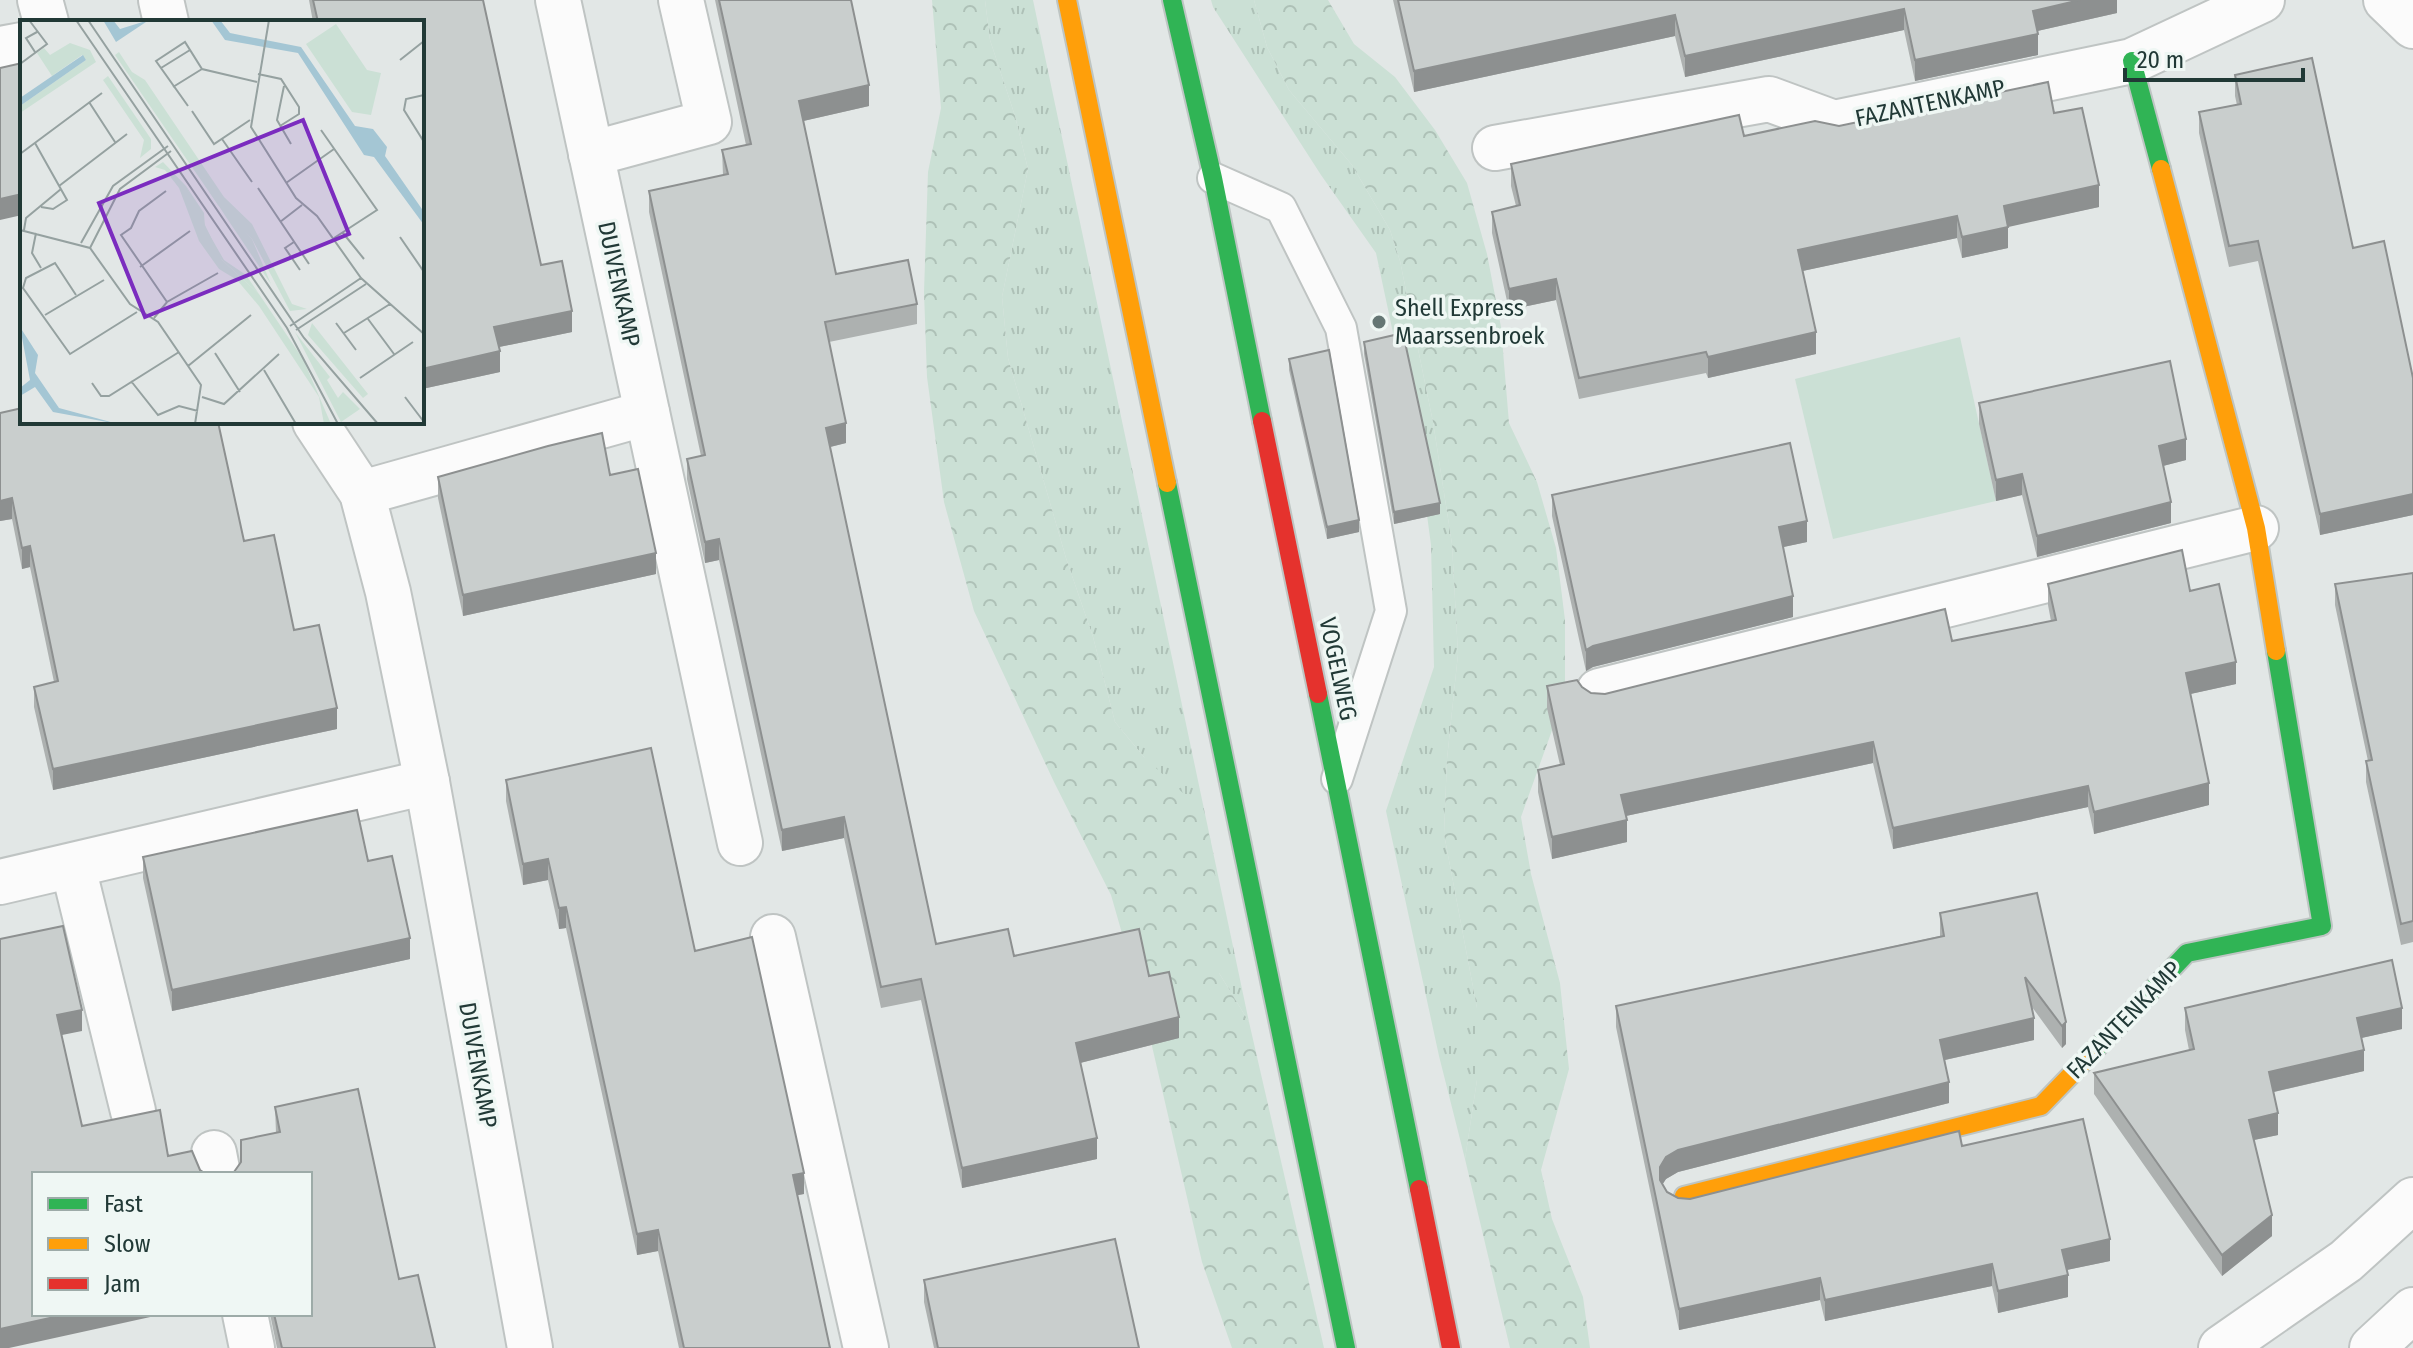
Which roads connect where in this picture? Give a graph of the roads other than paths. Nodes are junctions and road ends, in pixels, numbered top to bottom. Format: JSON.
{"nodes":[{"id":1,"x":40,"y":0,"type":"edge"},
{"id":2,"x":558,"y":0,"type":"edge"},
{"id":3,"x":681,"y":0,"type":"edge"},
{"id":4,"x":1067,"y":0,"type":"edge"},
{"id":5,"x":1172,"y":0,"type":"edge"},
{"id":6,"x":2262,"y":0,"type":"edge"},
{"id":7,"x":2386,"y":0,"type":"edge"},
{"id":8,"x":45,"y":20,"type":"edge"},
{"id":9,"x":2413,"y":26,"type":"edge"},
{"id":10,"x":20,"y":45,"type":"edge"},
{"id":11,"x":0,"y":49,"type":"edge"},
{"id":12,"x":2132,"y":61,"type":"junction"},
{"id":13,"x":1495,"y":148,"type":"dead end"},
{"id":14,"x":591,"y":154,"type":"junction"},
{"id":15,"x":1213,"y":178,"type":"junction"},
{"id":16,"x":647,"y":413,"type":"junction"},
{"id":17,"x":316,"y":424,"type":"edge"},
{"id":18,"x":362,"y":493,"type":"junction"},
{"id":19,"x":2256,"y":528,"type":"junction"},
{"id":20,"x":1599,"y":691,"type":"edge"},
{"id":21,"x":1336,"y":781,"type":"junction"},
{"id":22,"x":427,"y":782,"type":"junction"},
{"id":23,"x":740,"y":843,"type":"dead end"},
{"id":24,"x":73,"y":867,"type":"junction"},
{"id":25,"x":0,"y":882,"type":"edge"},
{"id":26,"x":773,"y":937,"type":"dead end"},
{"id":27,"x":133,"y":1111,"type":"dead end"},
{"id":28,"x":1684,"y":1196,"type":"edge"},
{"id":29,"x":2413,"y":1200,"type":"edge"},
{"id":30,"x":2413,"y":1310,"type":"edge"},
{"id":31,"x":245,"y":1316,"type":"edge"},
{"id":32,"x":252,"y":1348,"type":"edge"},
{"id":33,"x":530,"y":1348,"type":"edge"},
{"id":34,"x":866,"y":1348,"type":"edge"},
{"id":35,"x":1346,"y":1348,"type":"edge"},
{"id":36,"x":1451,"y":1348,"type":"edge"},
{"id":37,"x":2221,"y":1348,"type":"edge"},
{"id":38,"x":2372,"y":1348,"type":"edge"}],
"edges":[{"from":1,"to":8,"type":"street"},
{"from":2,"to":14,"type":"street","name":"DUIVENKAMP"},
{"from":3,"to":14,"type":"street"},
{"from":4,"to":35,"type":"street"},
{"from":5,"to":15,"type":"street","name":"VOGELWEG"},
{"from":6,"to":12,"type":"street","name":"FAZANTENKAMP"},
{"from":7,"to":9,"type":"street"},
{"from":10,"to":11,"type":"street"},
{"from":12,"to":13,"type":"street","name":"FAZANTENKAMP"},
{"from":12,"to":19,"type":"street","name":"FAZANTENKAMP"},
{"from":14,"to":16,"type":"street","name":"DUIVENKAMP"},
{"from":15,"to":21,"type":"street","name":"VOGELWEG"},
{"from":15,"to":21,"type":"lane"},
{"from":16,"to":18,"type":"street"},
{"from":16,"to":23,"type":"street","name":"DUIVENKAMP"},
{"from":17,"to":18,"type":"street","name":"DUIVENKAMP"},
{"from":18,"to":22,"type":"street","name":"DUIVENKAMP"},
{"from":19,"to":20,"type":"street"},
{"from":19,"to":28,"type":"street","name":"FAZANTENKAMP"},
{"from":21,"to":36,"type":"street","name":"VOGELWEG"},
{"from":22,"to":24,"type":"street"},
{"from":22,"to":33,"type":"street","name":"DUIVENKAMP"},
{"from":24,"to":25,"type":"street"},
{"from":24,"to":27,"type":"street"},
{"from":26,"to":34,"type":"street"},
{"from":29,"to":37,"type":"street"},
{"from":30,"to":38,"type":"street"},
{"from":31,"to":32,"type":"street"}]}
